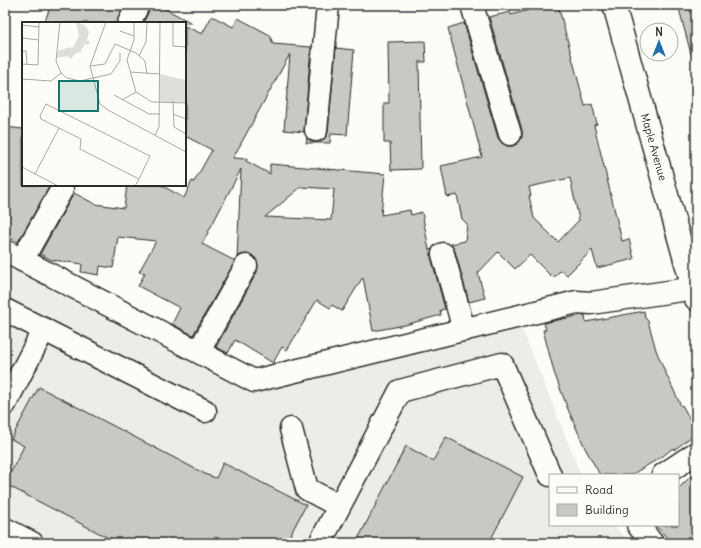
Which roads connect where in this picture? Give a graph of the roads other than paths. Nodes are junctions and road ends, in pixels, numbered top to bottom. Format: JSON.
{"nodes":[{"id":1,"x":138,"y":5,"type":"edge"},
{"id":2,"x":328,"y":5,"type":"edge"},
{"id":3,"x":472,"y":5,"type":"edge"},
{"id":4,"x":614,"y":5,"type":"edge"},
{"id":5,"x":130,"y":22,"type":"edge"},
{"id":6,"x":316,"y":130,"type":"dead end"},
{"id":7,"x":510,"y":134,"type":"dead end"},
{"id":8,"x":62,"y":189,"type":"dead end"},
{"id":9,"x":443,"y":254,"type":"dead end"},
{"id":10,"x":14,"y":255,"type":"edge"},
{"id":11,"x":246,"y":266,"type":"dead end"},
{"id":12,"x":695,"y":292,"type":"edge"},
{"id":13,"x":5,"y":310,"type":"edge"},
{"id":14,"x":44,"y":329,"type":"junction"},
{"id":15,"x":464,"y":330,"type":"junction"},
{"id":16,"x":198,"y":352,"type":"junction"},
{"id":17,"x":5,"y":404,"type":"edge"},
{"id":18,"x":205,"y":411,"type":"dead end"},
{"id":19,"x":291,"y":429,"type":"dead end"},
{"id":20,"x":696,"y":453,"type":"edge"},
{"id":21,"x":550,"y":474,"type":"edge"},
{"id":22,"x":664,"y":474,"type":"edge"},
{"id":23,"x":339,"y":506,"type":"junction"},
{"id":24,"x":639,"y":526,"type":"edge"},
{"id":25,"x":5,"y":529,"type":"edge"},
{"id":26,"x":31,"y":543,"type":"edge"},
{"id":27,"x":320,"y":543,"type":"edge"},
{"id":28,"x":652,"y":543,"type":"edge"}],
"edges":[{"from":1,"to":5,"type":"street"},
{"from":2,"to":6,"type":"street"},
{"from":3,"to":7,"type":"street"},
{"from":4,"to":12,"type":"street","name":"Maple Avenue"},
{"from":8,"to":10,"type":"street"},
{"from":9,"to":15,"type":"street"},
{"from":10,"to":16,"type":"street"},
{"from":11,"to":16,"type":"street"},
{"from":12,"to":15,"type":"street"},
{"from":13,"to":14,"type":"street"},
{"from":14,"to":17,"type":"street"},
{"from":14,"to":18,"type":"street"},
{"from":15,"to":16,"type":"street"},
{"from":19,"to":23,"type":"street"},
{"from":20,"to":22,"type":"street"},
{"from":21,"to":23,"type":"street"},
{"from":23,"to":27,"type":"street"},
{"from":24,"to":28,"type":"street"},
{"from":25,"to":26,"type":"street"}]}
